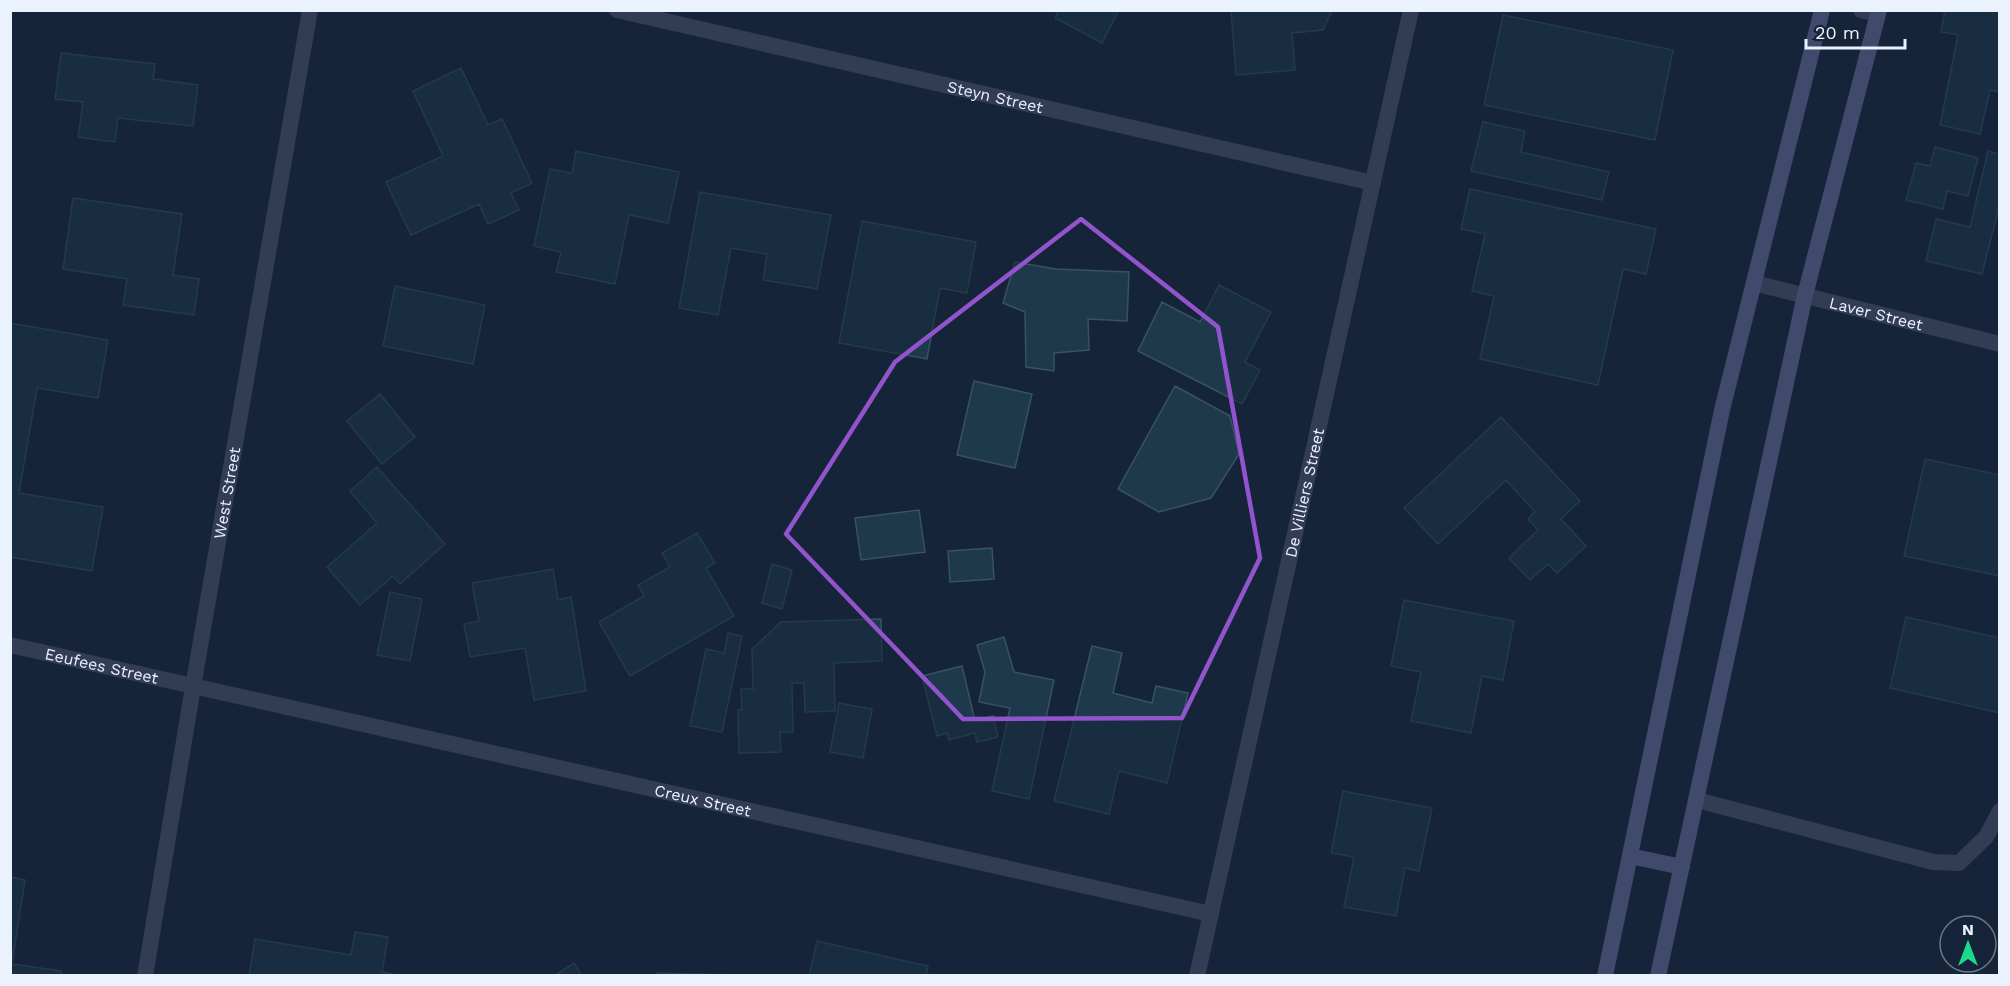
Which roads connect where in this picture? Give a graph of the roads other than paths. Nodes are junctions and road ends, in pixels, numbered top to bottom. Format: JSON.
{"nodes":[{"id":1,"x":310,"y":10,"type":"edge"},
{"id":2,"x":617,"y":10,"type":"edge"},
{"id":3,"x":1411,"y":10,"type":"edge"},
{"id":4,"x":1822,"y":10,"type":"edge"},
{"id":5,"x":1861,"y":10,"type":"edge"},
{"id":6,"x":1878,"y":12,"type":"edge"},
{"id":7,"x":1373,"y":183,"type":"junction"},
{"id":8,"x":1754,"y":283,"type":"junction"},
{"id":9,"x":1805,"y":295,"type":"junction"},
{"id":10,"x":2000,"y":344,"type":"edge"},
{"id":11,"x":10,"y":645,"type":"edge"},
{"id":12,"x":193,"y":687,"type":"junction"},
{"id":13,"x":1697,"y":800,"type":"junction"},
{"id":14,"x":2000,"y":811,"type":"edge"},
{"id":15,"x":1630,"y":856,"type":"junction"},
{"id":16,"x":1682,"y":867,"type":"junction"},
{"id":17,"x":1211,"y":914,"type":"junction"},
{"id":18,"x":145,"y":975,"type":"edge"},
{"id":19,"x":1197,"y":975,"type":"edge"},
{"id":20,"x":1605,"y":975,"type":"edge"},
{"id":21,"x":1658,"y":975,"type":"edge"}],
"edges":[{"from":1,"to":12,"type":"street","name":"West Street"},
{"from":2,"to":7,"type":"street","name":"Steyn Street"},
{"from":3,"to":7,"type":"street","name":"De Villiers Street"},
{"from":4,"to":8,"type":"main road"},
{"from":5,"to":6,"type":"street"},
{"from":6,"to":9,"type":"main road"},
{"from":7,"to":17,"type":"street","name":"De Villiers Street"},
{"from":8,"to":9,"type":"street","name":"Laver Street"},
{"from":8,"to":15,"type":"main road"},
{"from":9,"to":10,"type":"street","name":"Laver Street"},
{"from":9,"to":13,"type":"main road"},
{"from":11,"to":12,"type":"street","name":"Eeufees Street"},
{"from":12,"to":17,"type":"street","name":"Creux Street"},
{"from":12,"to":18,"type":"street","name":"West Street"},
{"from":13,"to":14,"type":"street"},
{"from":13,"to":16,"type":"main road"},
{"from":15,"to":16,"type":"main road"},
{"from":15,"to":20,"type":"main road"},
{"from":16,"to":21,"type":"main road"},
{"from":17,"to":19,"type":"street","name":"De Villiers Street"}]}
